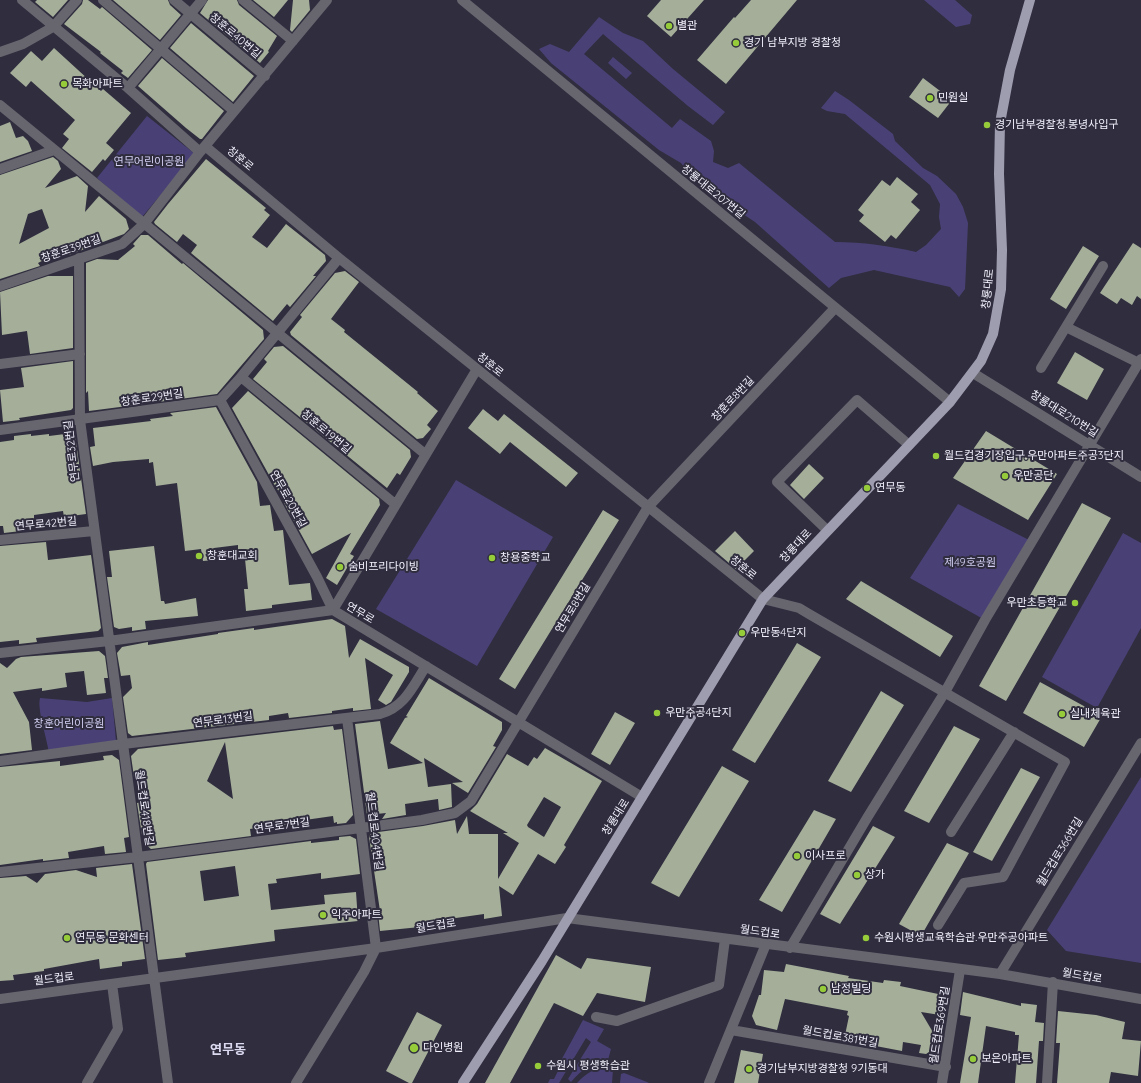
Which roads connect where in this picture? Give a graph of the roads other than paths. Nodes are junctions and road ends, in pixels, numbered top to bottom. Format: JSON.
{"nodes":[{"id":1,"x":22,"y":0,"type":"edge"},
{"id":2,"x":78,"y":0,"type":"edge"},
{"id":3,"x":103,"y":0,"type":"edge"},
{"id":4,"x":174,"y":0,"type":"edge"},
{"id":5,"x":202,"y":0,"type":"edge"},
{"id":6,"x":243,"y":0,"type":"edge"},
{"id":7,"x":462,"y":0,"type":"edge"},
{"id":8,"x":1030,"y":0,"type":"edge"},
{"id":9,"x":323,"y":1,"type":"edge"},
{"id":10,"x":190,"y":14,"type":"junction"},
{"id":11,"x":53,"y":27,"type":"junction"},
{"id":12,"x":293,"y":41,"type":"junction"},
{"id":13,"x":162,"y":48,"type":"junction"},
{"id":14,"x":0,"y":52,"type":"edge"},
{"id":15,"x":265,"y":76,"type":"junction"},
{"id":16,"x":128,"y":88,"type":"junction"},
{"id":17,"x":0,"y":105,"type":"edge"},
{"id":18,"x":234,"y":111,"type":"junction"},
{"id":19,"x":203,"y":149,"type":"junction"},
{"id":20,"x":54,"y":150,"type":"junction"},
{"id":21,"x":0,"y":169,"type":"edge"},
{"id":22,"x":144,"y":224,"type":"junction"},
{"id":23,"x":79,"y":258,"type":"junction"},
{"id":24,"x":339,"y":258,"type":"junction"},
{"id":25,"x":1103,"y":266,"type":"dead end"},
{"id":26,"x":0,"y":286,"type":"edge"},
{"id":27,"x":835,"y":308,"type":"junction"},
{"id":28,"x":1066,"y":327,"type":"junction"},
{"id":29,"x":277,"y":334,"type":"junction"},
{"id":30,"x":80,"y":354,"type":"junction"},
{"id":31,"x":1140,"y":361,"type":"edge"},
{"id":32,"x":0,"y":364,"type":"edge"},
{"id":33,"x":1042,"y":368,"type":"dead end"},
{"id":34,"x":477,"y":369,"type":"junction"},
{"id":35,"x":973,"y":373,"type":"junction"},
{"id":36,"x":241,"y":377,"type":"junction"},
{"id":37,"x":220,"y":400,"type":"junction"},
{"id":38,"x":950,"y":402,"type":"junction"},
{"id":39,"x":80,"y":420,"type":"junction"},
{"id":40,"x":0,"y":430,"type":"edge"},
{"id":41,"x":909,"y":444,"type":"junction"},
{"id":42,"x":1089,"y":444,"type":"junction"},
{"id":43,"x":425,"y":454,"type":"junction"},
{"id":44,"x":1141,"y":477,"type":"edge"},
{"id":45,"x":395,"y":504,"type":"junction"},
{"id":46,"x":648,"y":507,"type":"junction"},
{"id":47,"x":827,"y":530,"type":"junction"},
{"id":48,"x":94,"y":532,"type":"junction"},
{"id":49,"x":0,"y":540,"type":"edge"},
{"id":50,"x":763,"y":599,"type":"junction"},
{"id":51,"x":332,"y":610,"type":"junction"},
{"id":52,"x":108,"y":641,"type":"junction"},
{"id":53,"x":0,"y":653,"type":"edge"},
{"id":54,"x":426,"y":666,"type":"junction"},
{"id":55,"x":945,"y":692,"type":"junction"},
{"id":56,"x":347,"y":718,"type":"junction"},
{"id":57,"x":518,"y":721,"type":"junction"},
{"id":58,"x":1014,"y":732,"type":"junction"},
{"id":59,"x":1141,"y":742,"type":"edge"},
{"id":60,"x":123,"y":744,"type":"junction"},
{"id":61,"x":0,"y":761,"type":"edge"},
{"id":62,"x":642,"y":797,"type":"junction"},
{"id":63,"x":361,"y":828,"type":"junction"},
{"id":64,"x":951,"y":832,"type":"dead end"},
{"id":65,"x":138,"y":857,"type":"junction"},
{"id":66,"x":0,"y":872,"type":"edge"},
{"id":67,"x":567,"y":918,"type":"junction"},
{"id":68,"x":938,"y":925,"type":"dead end"},
{"id":69,"x":725,"y":939,"type":"junction"},
{"id":70,"x":766,"y":944,"type":"junction"},
{"id":71,"x":376,"y":948,"type":"junction"},
{"id":72,"x":790,"y":948,"type":"junction"},
{"id":73,"x":960,"y":970,"type":"junction"},
{"id":74,"x":1000,"y":974,"type":"junction"},
{"id":75,"x":155,"y":978,"type":"junction"},
{"id":76,"x":1053,"y":982,"type":"junction"},
{"id":77,"x":112,"y":984,"type":"junction"},
{"id":78,"x":0,"y":999,"type":"edge"},
{"id":79,"x":1141,"y":999,"type":"edge"},
{"id":80,"x":596,"y":1017,"type":"dead end"},
{"id":81,"x":731,"y":1030,"type":"junction"},
{"id":82,"x":946,"y":1067,"type":"junction"},
{"id":83,"x":87,"y":1083,"type":"edge"},
{"id":84,"x":168,"y":1083,"type":"edge"},
{"id":85,"x":296,"y":1083,"type":"edge"},
{"id":86,"x":463,"y":1083,"type":"edge"},
{"id":87,"x":709,"y":1083,"type":"edge"},
{"id":88,"x":942,"y":1083,"type":"edge"},
{"id":89,"x":1047,"y":1083,"type":"edge"}],
"edges":[{"from":1,"to":11,"type":"street","name":"창훈로"},
{"from":2,"to":11,"type":"street"},
{"from":3,"to":13,"type":"street"},
{"from":4,"to":10,"type":"street","name":"창훈로40번길"},
{"from":5,"to":10,"type":"street"},
{"from":6,"to":12,"type":"street"},
{"from":7,"to":27,"type":"street","name":"창룡대로207번길"},
{"from":8,"to":35,"type":"main road","name":"창룡대로"},
{"from":9,"to":12,"type":"street"},
{"from":10,"to":13,"type":"street"},
{"from":10,"to":15,"type":"street","name":"창훈로40번길"},
{"from":11,"to":14,"type":"street"},
{"from":11,"to":16,"type":"street","name":"창훈로"},
{"from":12,"to":15,"type":"street"},
{"from":13,"to":16,"type":"street"},
{"from":13,"to":18,"type":"street"},
{"from":15,"to":18,"type":"street"},
{"from":16,"to":19,"type":"street","name":"창훈로"},
{"from":17,"to":20,"type":"street"},
{"from":18,"to":19,"type":"street"},
{"from":19,"to":22,"type":"street","name":"창훈로39번길"},
{"from":19,"to":24,"type":"street","name":"창훈로"},
{"from":20,"to":21,"type":"street"},
{"from":20,"to":22,"type":"street"},
{"from":22,"to":23,"type":"street","name":"창훈로39번길"},
{"from":22,"to":29,"type":"street"},
{"from":23,"to":26,"type":"street","name":"창훈로39번길"},
{"from":23,"to":30,"type":"street","name":"연무로32번길"},
{"from":24,"to":29,"type":"street"},
{"from":24,"to":34,"type":"street","name":"창훈로"},
{"from":25,"to":28,"type":"street"},
{"from":27,"to":38,"type":"street","name":"창룡대로207번길"},
{"from":27,"to":46,"type":"street","name":"창훈로8번길"},
{"from":28,"to":31,"type":"street"},
{"from":28,"to":33,"type":"street"},
{"from":29,"to":36,"type":"street"},
{"from":29,"to":43,"type":"street"},
{"from":30,"to":32,"type":"street"},
{"from":30,"to":39,"type":"street","name":"연무로32번길"},
{"from":31,"to":42,"type":"street"},
{"from":34,"to":43,"type":"street"},
{"from":34,"to":46,"type":"street","name":"창훈로"},
{"from":35,"to":38,"type":"main road","name":"창룡대로"},
{"from":35,"to":42,"type":"street","name":"창룡대로210번길"},
{"from":36,"to":37,"type":"street"},
{"from":36,"to":45,"type":"street","name":"창훈로19번길"},
{"from":37,"to":39,"type":"street","name":"창훈로29번길"},
{"from":37,"to":51,"type":"street","name":"연무로20번길"},
{"from":38,"to":41,"type":"main road","name":"창룡대로"},
{"from":39,"to":40,"type":"street","name":"창훈로29번길"},
{"from":39,"to":48,"type":"street","name":"연무로32번길"},
{"from":41,"to":47,"type":"main road","name":"창룡대로"},
{"from":41,"to":47,"type":"street"},
{"from":42,"to":44,"type":"street","name":"창룡대로210번길"},
{"from":42,"to":55,"type":"street"},
{"from":43,"to":45,"type":"street"},
{"from":45,"to":51,"type":"street"},
{"from":46,"to":50,"type":"street","name":"창훈로"},
{"from":46,"to":57,"type":"street","name":"연무로8번길"},
{"from":47,"to":50,"type":"main road","name":"창룡대로"},
{"from":48,"to":49,"type":"street","name":"연무로42번길"},
{"from":48,"to":52,"type":"street","name":"연무로32번길"},
{"from":50,"to":55,"type":"street"},
{"from":50,"to":62,"type":"main road","name":"창룡대로"},
{"from":51,"to":52,"type":"street","name":"연무로"},
{"from":51,"to":54,"type":"street","name":"연무로"},
{"from":52,"to":53,"type":"street","name":"연무로"},
{"from":52,"to":60,"type":"street","name":"월드컵로418번길"},
{"from":54,"to":56,"type":"street","name":"연무로13번길"},
{"from":54,"to":57,"type":"street","name":"연무로"},
{"from":55,"to":58,"type":"street"},
{"from":55,"to":72,"type":"street"},
{"from":56,"to":60,"type":"street","name":"연무로13번길"},
{"from":56,"to":63,"type":"street","name":"월드컵로404번길"},
{"from":57,"to":62,"type":"street","name":"연무로"},
{"from":57,"to":63,"type":"street","name":"연무로7번길"},
{"from":58,"to":64,"type":"street"},
{"from":58,"to":68,"type":"street"},
{"from":59,"to":74,"type":"street","name":"월드컵로366번길"},
{"from":60,"to":61,"type":"street","name":"연무로13번길"},
{"from":60,"to":65,"type":"street","name":"월드컵로418번길"},
{"from":62,"to":67,"type":"main road","name":"창룡대로"},
{"from":63,"to":65,"type":"street","name":"연무로7번길"},
{"from":63,"to":71,"type":"street","name":"월드컵로404번길"},
{"from":65,"to":66,"type":"street","name":"연무로7번길"},
{"from":65,"to":75,"type":"street","name":"월드컵로418번길"},
{"from":67,"to":69,"type":"street","name":"월드컵로"},
{"from":67,"to":71,"type":"street","name":"월드컵로"},
{"from":67,"to":86,"type":"main road","name":"창룡대로"},
{"from":69,"to":70,"type":"street","name":"월드컵로"},
{"from":69,"to":80,"type":"street"},
{"from":70,"to":72,"type":"street","name":"월드컵로"},
{"from":70,"to":81,"type":"street"},
{"from":71,"to":75,"type":"street","name":"월드컵로"},
{"from":71,"to":85,"type":"street"},
{"from":72,"to":73,"type":"street","name":"월드컵로"},
{"from":73,"to":74,"type":"street","name":"월드컵로"},
{"from":73,"to":82,"type":"street","name":"월드컵로369번길"},
{"from":74,"to":76,"type":"street","name":"월드컵로"},
{"from":75,"to":77,"type":"street","name":"월드컵로"},
{"from":75,"to":84,"type":"street"},
{"from":76,"to":79,"type":"street","name":"월드컵로"},
{"from":76,"to":89,"type":"street"},
{"from":77,"to":78,"type":"street","name":"월드컵로"},
{"from":77,"to":83,"type":"street"},
{"from":81,"to":82,"type":"street","name":"월드컵로381번길"},
{"from":81,"to":87,"type":"street"},
{"from":82,"to":88,"type":"street","name":"월드컵로369번길"}]}
